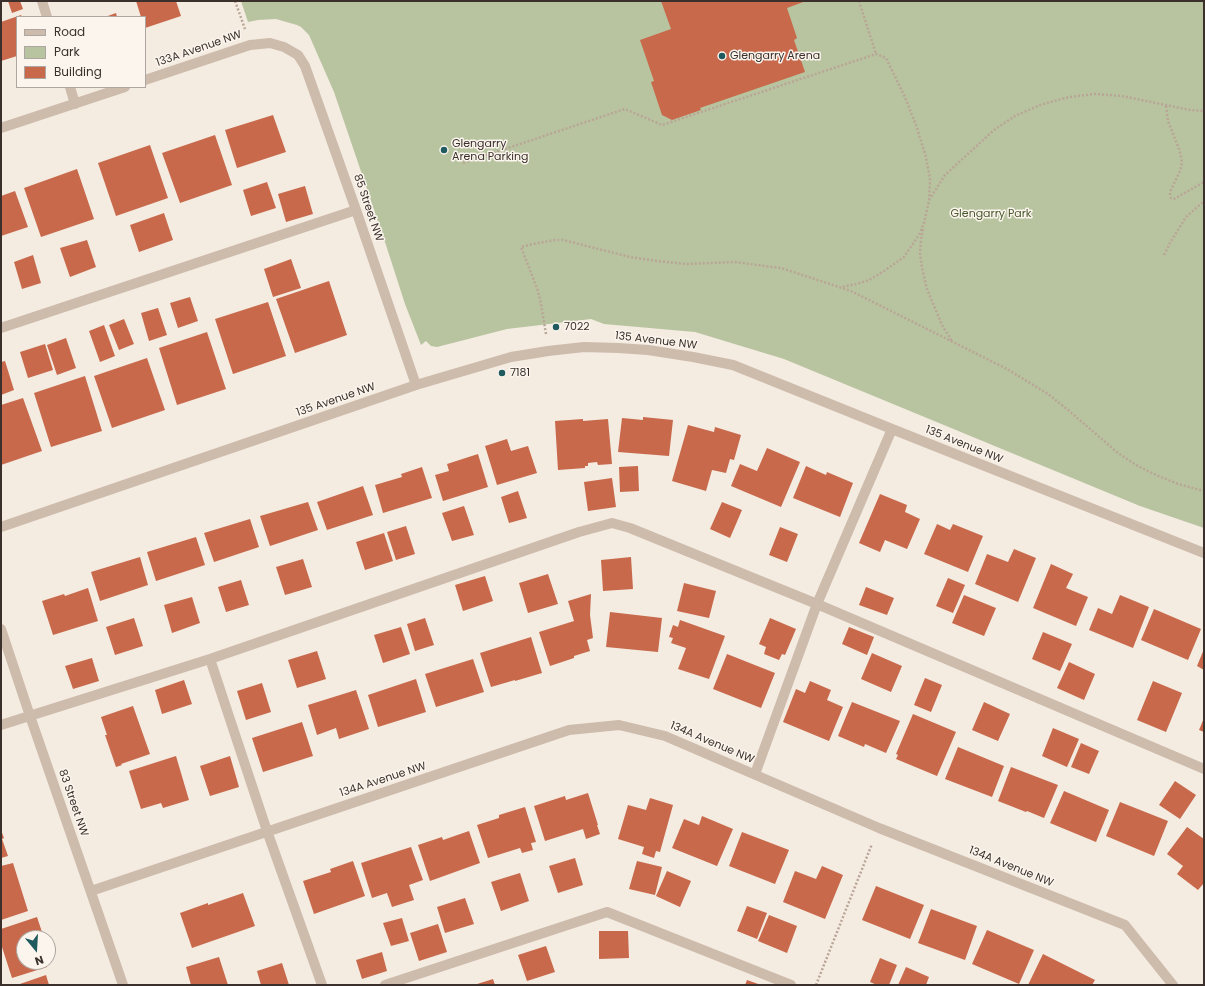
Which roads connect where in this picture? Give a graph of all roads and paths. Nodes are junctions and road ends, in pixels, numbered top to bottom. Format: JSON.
{"nodes":[{"id":1,"x":42,"y":1,"type":"edge"},
{"id":2,"x":235,"y":1,"type":"edge"},
{"id":3,"x":859,"y":1,"type":"edge"},
{"id":4,"x":47,"y":16,"type":"edge"},
{"id":5,"x":250,"y":45,"type":"junction"},
{"id":6,"x":284,"y":47,"type":"joint"},
{"id":7,"x":876,"y":54,"type":"junction"},
{"id":8,"x":146,"y":80,"type":"edge"},
{"id":9,"x":70,"y":88,"type":"edge"},
{"id":10,"x":122,"y":88,"type":"edge"},
{"id":11,"x":75,"y":104,"type":"junction"},
{"id":12,"x":1166,"y":106,"type":"junction"},
{"id":13,"x":1204,"y":111,"type":"edge"},
{"id":14,"x":1,"y":128,"type":"edge"},
{"id":15,"x":463,"y":164,"type":"dead end"},
{"id":16,"x":1204,"y":182,"type":"edge"},
{"id":17,"x":929,"y":200,"type":"junction"},
{"id":18,"x":1204,"y":201,"type":"edge"},
{"id":19,"x":356,"y":210,"type":"junction"},
{"id":20,"x":924,"y":223,"type":"junction"},
{"id":21,"x":1164,"y":255,"type":"dead end"},
{"id":22,"x":840,"y":287,"type":"junction"},
{"id":23,"x":1,"y":328,"type":"edge"},
{"id":24,"x":953,"y":342,"type":"junction"},
{"id":25,"x":548,"y":351,"type":"junction"},
{"id":26,"x":416,"y":385,"type":"junction"},
{"id":27,"x":892,"y":430,"type":"junction"},
{"id":28,"x":1204,"y":491,"type":"edge"},
{"id":29,"x":1,"y":527,"type":"edge"},
{"id":30,"x":1204,"y":553,"type":"edge"},
{"id":31,"x":817,"y":604,"type":"junction"},
{"id":32,"x":1,"y":629,"type":"edge"},
{"id":33,"x":210,"y":659,"type":"junction"},
{"id":34,"x":30,"y":716,"type":"junction"},
{"id":35,"x":1,"y":725,"type":"edge"},
{"id":36,"x":1204,"y":769,"type":"edge"},
{"id":37,"x":755,"y":774,"type":"junction"},
{"id":38,"x":879,"y":828,"type":"junction"},
{"id":39,"x":267,"y":831,"type":"junction"},
{"id":40,"x":91,"y":891,"type":"junction"},
{"id":41,"x":123,"y":985,"type":"edge"},
{"id":42,"x":322,"y":985,"type":"edge"},
{"id":43,"x":385,"y":985,"type":"edge"},
{"id":44,"x":791,"y":985,"type":"edge"},
{"id":45,"x":816,"y":985,"type":"edge"},
{"id":46,"x":1174,"y":985,"type":"edge"}],
"edges":[{"from":1,"to":4,"type":"street"},
{"from":2,"to":5,"type":"path"},
{"from":3,"to":7,"type":"path"},
{"from":5,"to":6,"type":"street","name":"133A Avenue NW"},
{"from":5,"to":8,"type":"street","name":"133A Avenue NW"},
{"from":6,"to":19,"type":"street","name":"85 Street NW"},
{"from":7,"to":15,"type":"path"},
{"from":7,"to":17,"type":"path"},
{"from":9,"to":11,"type":"street"},
{"from":10,"to":11,"type":"street"},
{"from":11,"to":14,"type":"street"},
{"from":12,"to":13,"type":"path"},
{"from":12,"to":16,"type":"path"},
{"from":12,"to":17,"type":"path"},
{"from":17,"to":20,"type":"path"},
{"from":18,"to":21,"type":"path"},
{"from":19,"to":23,"type":"street"},
{"from":19,"to":26,"type":"street","name":"85 Street NW"},
{"from":20,"to":22,"type":"path"},
{"from":20,"to":24,"type":"path"},
{"from":22,"to":24,"type":"path"},
{"from":22,"to":25,"type":"path"},
{"from":24,"to":28,"type":"path"},
{"from":25,"to":26,"type":"street","name":"135 Avenue NW"},
{"from":25,"to":27,"type":"street","name":"135 Avenue NW"},
{"from":26,"to":29,"type":"street","name":"135 Avenue NW"},
{"from":27,"to":30,"type":"street","name":"135 Avenue NW"},
{"from":27,"to":31,"type":"street"},
{"from":31,"to":33,"type":"street"},
{"from":31,"to":36,"type":"street"},
{"from":31,"to":37,"type":"street"},
{"from":32,"to":34,"type":"street","name":"83 Street NW"},
{"from":33,"to":34,"type":"street"},
{"from":33,"to":39,"type":"street"},
{"from":34,"to":35,"type":"street"},
{"from":34,"to":40,"type":"street","name":"83 Street NW"},
{"from":37,"to":38,"type":"street","name":"134A Avenue NW"},
{"from":37,"to":39,"type":"street","name":"134A Avenue NW"},
{"from":38,"to":45,"type":"path"},
{"from":38,"to":46,"type":"street","name":"134A Avenue NW"},
{"from":39,"to":40,"type":"street","name":"134A Avenue NW"},
{"from":39,"to":42,"type":"street"},
{"from":40,"to":41,"type":"street","name":"83 Street NW"},
{"from":43,"to":44,"type":"street"}]}
